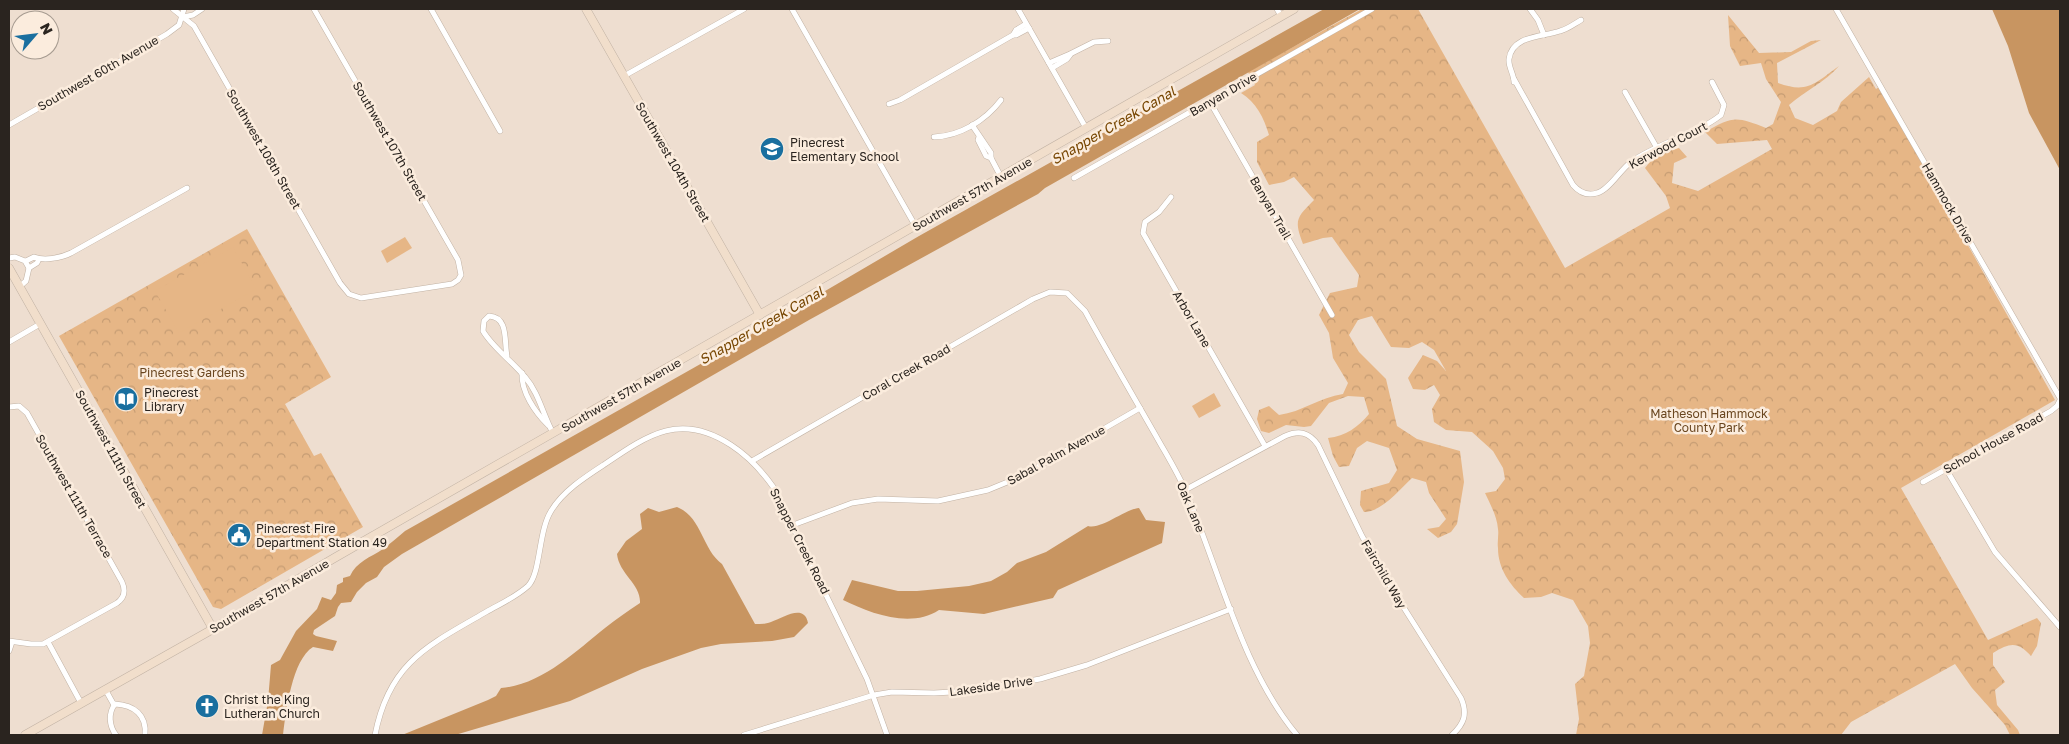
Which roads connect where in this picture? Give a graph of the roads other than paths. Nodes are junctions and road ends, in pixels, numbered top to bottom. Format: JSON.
{"nodes":[{"id":1,"x":173,"y":9,"type":"edge"},
{"id":2,"x":184,"y":9,"type":"edge"},
{"id":3,"x":202,"y":9,"type":"edge"},
{"id":4,"x":314,"y":9,"type":"edge"},
{"id":5,"x":431,"y":9,"type":"edge"},
{"id":6,"x":586,"y":9,"type":"edge"},
{"id":7,"x":744,"y":9,"type":"edge"},
{"id":8,"x":792,"y":9,"type":"edge"},
{"id":9,"x":1018,"y":9,"type":"edge"},
{"id":10,"x":1294,"y":9,"type":"edge"},
{"id":11,"x":1372,"y":9,"type":"edge"},
{"id":12,"x":1530,"y":9,"type":"edge"},
{"id":13,"x":1836,"y":9,"type":"edge"},
{"id":14,"x":1279,"y":12,"type":"edge"},
{"id":15,"x":182,"y":17,"type":"junction"},
{"id":16,"x":1581,"y":20,"type":"dead end"},
{"id":17,"x":1028,"y":26,"type":"junction"},
{"id":18,"x":1544,"y":35,"type":"junction"},
{"id":19,"x":1108,"y":41,"type":"dead end"},
{"id":20,"x":1070,"y":54,"type":"junction"},
{"id":21,"x":1048,"y":63,"type":"junction"},
{"id":22,"x":1052,"y":68,"type":"junction"},
{"id":23,"x":624,"y":76,"type":"junction"},
{"id":24,"x":1712,"y":82,"type":"dead end"},
{"id":25,"x":1625,"y":92,"type":"dead end"},
{"id":26,"x":1001,"y":100,"type":"dead end"},
{"id":27,"x":1210,"y":102,"type":"junction"},
{"id":28,"x":889,"y":104,"type":"dead end"},
{"id":29,"x":9,"y":124,"type":"edge"},
{"id":30,"x":972,"y":125,"type":"junction"},
{"id":31,"x":1086,"y":128,"type":"junction"},
{"id":32,"x":500,"y":132,"type":"dead end"},
{"id":33,"x":934,"y":137,"type":"dead end"},
{"id":34,"x":1657,"y":148,"type":"junction"},
{"id":35,"x":1001,"y":177,"type":"junction"},
{"id":36,"x":1074,"y":178,"type":"dead end"},
{"id":37,"x":187,"y":188,"type":"dead end"},
{"id":38,"x":1171,"y":197,"type":"dead end"},
{"id":39,"x":916,"y":227,"type":"junction"},
{"id":40,"x":9,"y":258,"type":"edge"},
{"id":41,"x":39,"y":259,"type":"junction"},
{"id":42,"x":26,"y":261,"type":"junction"},
{"id":43,"x":9,"y":268,"type":"edge"},
{"id":44,"x":29,"y":268,"type":"junction"},
{"id":45,"x":19,"y":286,"type":"junction"},
{"id":46,"x":1064,"y":292,"type":"joint"},
{"id":47,"x":349,"y":294,"type":"joint"},
{"id":48,"x":760,"y":315,"type":"junction"},
{"id":49,"x":1332,"y":315,"type":"dead end"},
{"id":50,"x":40,"y":324,"type":"junction"},
{"id":51,"x":9,"y":342,"type":"edge"},
{"id":52,"x":507,"y":356,"type":"junction"},
{"id":53,"x":522,"y":373,"type":"junction"},
{"id":54,"x":2060,"y":399,"type":"edge"},
{"id":55,"x":9,"y":407,"type":"edge"},
{"id":56,"x":1140,"y":408,"type":"junction"},
{"id":57,"x":548,"y":425,"type":"junction"},
{"id":58,"x":553,"y":434,"type":"junction"},
{"id":59,"x":1265,"y":446,"type":"junction"},
{"id":60,"x":752,"y":461,"type":"junction"},
{"id":61,"x":1946,"y":469,"type":"junction"},
{"id":62,"x":1923,"y":482,"type":"dead end"},
{"id":63,"x":1185,"y":490,"type":"junction"},
{"id":64,"x":793,"y":525,"type":"junction"},
{"id":65,"x":1231,"y":609,"type":"junction"},
{"id":66,"x":2060,"y":627,"type":"edge"},
{"id":67,"x":213,"y":630,"type":"junction"},
{"id":68,"x":10,"y":641,"type":"edge"},
{"id":69,"x":48,"y":642,"type":"junction"},
{"id":70,"x":9,"y":651,"type":"edge"},
{"id":71,"x":105,"y":689,"type":"junction"},
{"id":72,"x":874,"y":694,"type":"junction"},
{"id":73,"x":81,"y":702,"type":"junction"},
{"id":74,"x":114,"y":705,"type":"junction"},
{"id":75,"x":25,"y":735,"type":"edge"},
{"id":76,"x":116,"y":735,"type":"edge"},
{"id":77,"x":145,"y":735,"type":"edge"},
{"id":78,"x":375,"y":735,"type":"edge"},
{"id":79,"x":744,"y":735,"type":"edge"},
{"id":80,"x":887,"y":735,"type":"edge"},
{"id":81,"x":1297,"y":735,"type":"edge"},
{"id":82,"x":1452,"y":735,"type":"edge"}],
"edges":[{"from":1,"to":15,"type":"street","name":"Southwest 108th Street"},
{"from":2,"to":15,"type":"street","name":"Southwest 60th Avenue"},
{"from":3,"to":15,"type":"street","name":"Southwest 60th Avenue"},
{"from":4,"to":47,"type":"street","name":"Southwest 107th Street"},
{"from":5,"to":32,"type":"street"},
{"from":6,"to":23,"type":"main road","name":"Southwest 104th Street"},
{"from":7,"to":23,"type":"street"},
{"from":8,"to":39,"type":"street"},
{"from":9,"to":17,"type":"street"},
{"from":10,"to":14,"type":"main road","name":"Southwest 57th Avenue"},
{"from":11,"to":27,"type":"street","name":"Banyan Drive"},
{"from":12,"to":18,"type":"street"},
{"from":13,"to":54,"type":"street","name":"Hammock Drive"},
{"from":14,"to":31,"type":"main road","name":"Southwest 57th Avenue"},
{"from":15,"to":29,"type":"street","name":"Southwest 60th Avenue"},
{"from":15,"to":47,"type":"street","name":"Southwest 108th Street"},
{"from":16,"to":18,"type":"street"},
{"from":17,"to":21,"type":"street"},
{"from":17,"to":28,"type":"street"},
{"from":18,"to":34,"type":"street","name":"Kerwood Court"},
{"from":19,"to":20,"type":"street"},
{"from":20,"to":21,"type":"street"},
{"from":20,"to":22,"type":"street"},
{"from":21,"to":22,"type":"street"},
{"from":22,"to":31,"type":"street"},
{"from":23,"to":48,"type":"main road","name":"Southwest 104th Street"},
{"from":24,"to":34,"type":"street","name":"Kerwood Court"},
{"from":25,"to":34,"type":"street"},
{"from":26,"to":30,"type":"street"},
{"from":27,"to":36,"type":"street","name":"Banyan Drive"},
{"from":27,"to":49,"type":"street","name":"Banyan Trail"},
{"from":30,"to":33,"type":"street"},
{"from":30,"to":35,"type":"street"},
{"from":31,"to":35,"type":"main road","name":"Southwest 57th Avenue"},
{"from":35,"to":39,"type":"main road","name":"Southwest 57th Avenue"},
{"from":37,"to":41,"type":"street"},
{"from":38,"to":59,"type":"street","name":"Arbor Lane"},
{"from":39,"to":48,"type":"main road","name":"Southwest 57th Avenue"},
{"from":40,"to":42,"type":"street"},
{"from":41,"to":42,"type":"street"},
{"from":41,"to":44,"type":"street"},
{"from":42,"to":44,"type":"street"},
{"from":43,"to":45,"type":"main road","name":"Southwest 111th Street"},
{"from":44,"to":45,"type":"street"},
{"from":45,"to":50,"type":"main road","name":"Southwest 111th Street"},
{"from":46,"to":56,"type":"street","name":"Oak Lane"},
{"from":46,"to":60,"type":"street","name":"Coral Creek Road"},
{"from":48,"to":58,"type":"main road","name":"Southwest 57th Avenue"},
{"from":50,"to":51,"type":"street"},
{"from":50,"to":67,"type":"main road","name":"Southwest 111th Street"},
{"from":52,"to":52,"type":"street"},
{"from":52,"to":53,"type":"street"},
{"from":53,"to":57,"type":"street"},
{"from":53,"to":57,"type":"street"},
{"from":54,"to":61,"type":"street","name":"School House Road"},
{"from":55,"to":69,"type":"street","name":"Southwest 111th Terrace"},
{"from":56,"to":63,"type":"street","name":"Oak Lane"},
{"from":56,"to":64,"type":"street","name":"Sabal Palm Avenue"},
{"from":57,"to":58,"type":"street"},
{"from":58,"to":67,"type":"main road","name":"Southwest 57th Avenue"},
{"from":59,"to":63,"type":"street"},
{"from":59,"to":82,"type":"street","name":"Fairchild Way"},
{"from":60,"to":64,"type":"street","name":"Snapper Creek Road"},
{"from":60,"to":78,"type":"street","name":"Snapper Creek Road"},
{"from":61,"to":62,"type":"street","name":"School House Road"},
{"from":61,"to":66,"type":"street"},
{"from":63,"to":65,"type":"street","name":"Oak Lane"},
{"from":64,"to":72,"type":"street","name":"Snapper Creek Road"},
{"from":65,"to":72,"type":"street","name":"Lakeside Drive"},
{"from":65,"to":81,"type":"street","name":"Oak Lane"},
{"from":67,"to":71,"type":"main road","name":"Southwest 57th Avenue"},
{"from":68,"to":69,"type":"street"},
{"from":68,"to":70,"type":"street"},
{"from":69,"to":73,"type":"street"},
{"from":71,"to":73,"type":"main road","name":"Southwest 57th Avenue"},
{"from":71,"to":74,"type":"street"},
{"from":72,"to":79,"type":"street","name":"Lakeside Drive"},
{"from":72,"to":80,"type":"street","name":"Snapper Creek Road"},
{"from":73,"to":75,"type":"main road","name":"Southwest 57th Avenue"},
{"from":74,"to":76,"type":"street"},
{"from":74,"to":77,"type":"street"}]}
